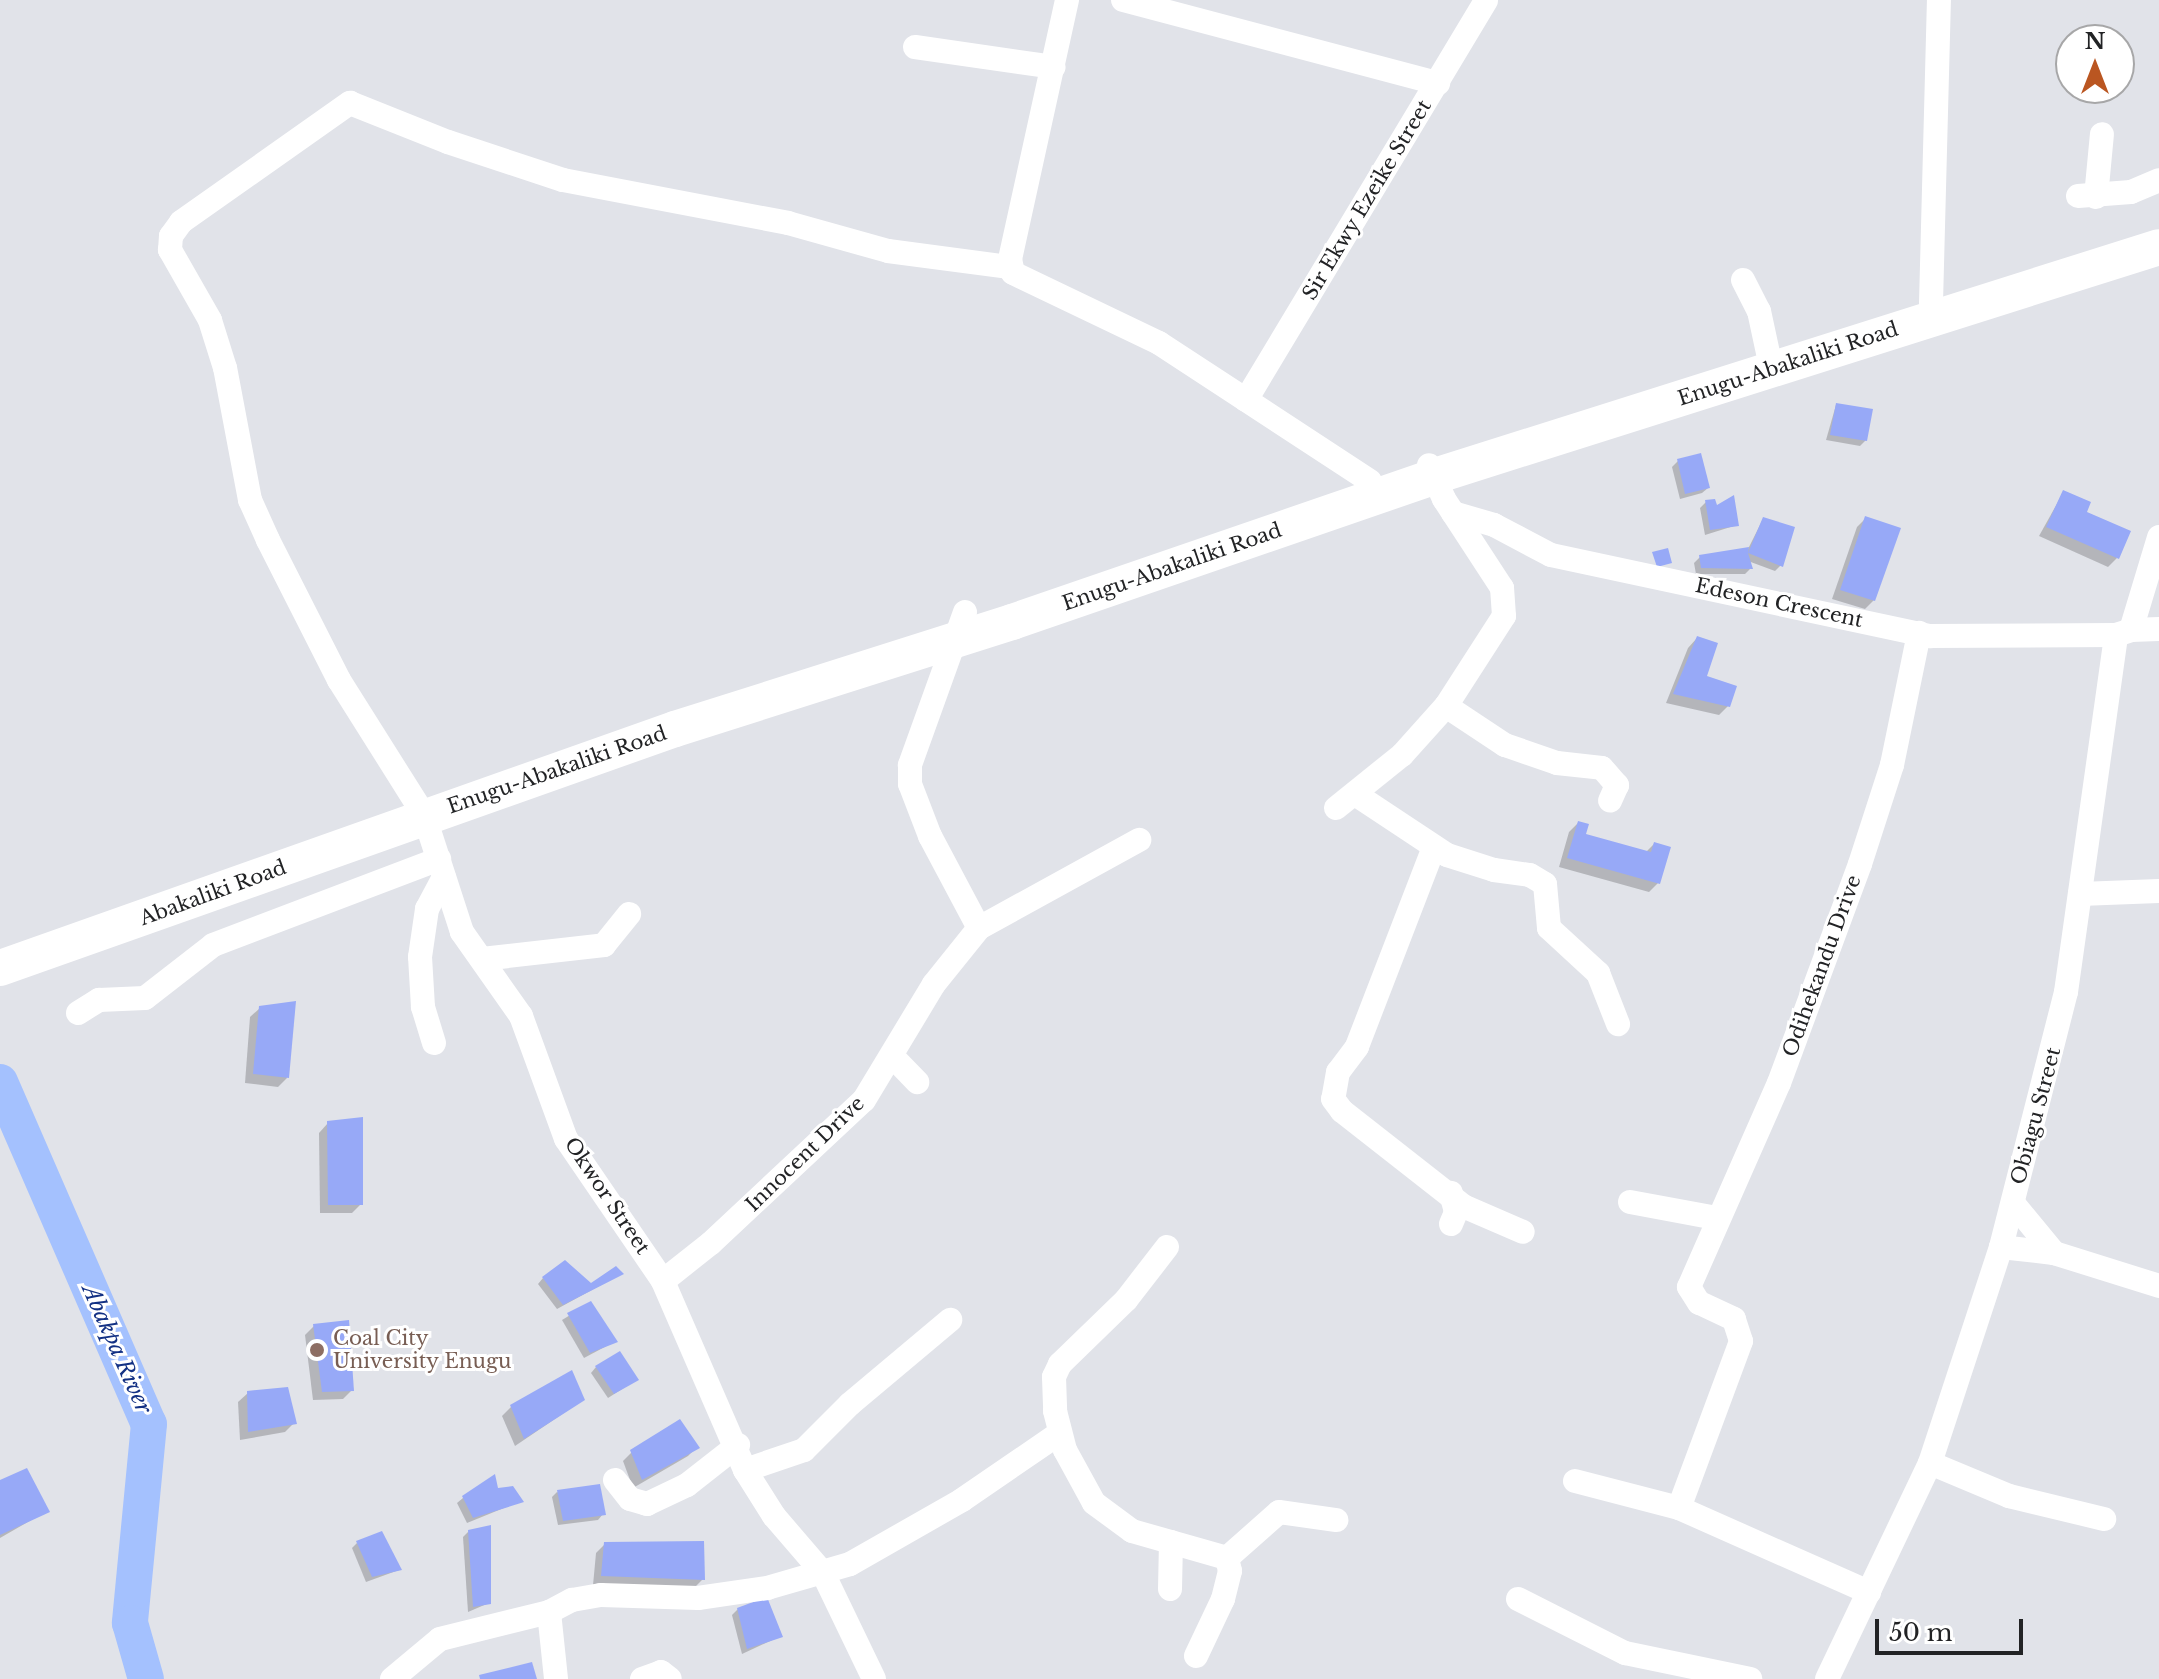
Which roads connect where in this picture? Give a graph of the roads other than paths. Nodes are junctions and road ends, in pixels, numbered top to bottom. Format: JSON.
{"nodes":[{"id":1,"x":1067,"y":0,"type":"edge"},
{"id":2,"x":1123,"y":0,"type":"edge"},
{"id":3,"x":1486,"y":0,"type":"edge"},
{"id":4,"x":1939,"y":0,"type":"edge"},
{"id":5,"x":915,"y":47,"type":"dead end"},
{"id":6,"x":1054,"y":67,"type":"junction"},
{"id":7,"x":1438,"y":83,"type":"junction"},
{"id":8,"x":2102,"y":134,"type":"dead end"},
{"id":9,"x":2159,"y":180,"type":"edge"},
{"id":10,"x":2159,"y":231,"type":"edge"},
{"id":11,"x":2159,"y":247,"type":"edge"},
{"id":12,"x":1010,"y":267,"type":"junction"},
{"id":13,"x":1743,"y":280,"type":"dead end"},
{"id":14,"x":1931,"y":303,"type":"junction"},
{"id":15,"x":1768,"y":353,"type":"junction"},
{"id":16,"x":1246,"y":400,"type":"junction"},
{"id":17,"x":1432,"y":469,"type":"junction"},
{"id":18,"x":1370,"y":481,"type":"junction"},
{"id":19,"x":1453,"y":513,"type":"junction"},
{"id":20,"x":2159,"y":537,"type":"edge"},
{"id":21,"x":960,"y":625,"type":"junction"},
{"id":22,"x":2159,"y":629,"type":"edge"},
{"id":23,"x":2123,"y":632,"type":"junction"},
{"id":24,"x":1919,"y":633,"type":"junction"},
{"id":25,"x":1446,"y":706,"type":"junction"},
{"id":26,"x":1610,"y":801,"type":"dead end"},
{"id":27,"x":424,"y":815,"type":"junction"},
{"id":28,"x":1139,"y":840,"type":"dead end"},
{"id":29,"x":1434,"y":847,"type":"junction"},
{"id":30,"x":442,"y":868,"type":"junction"},
{"id":31,"x":2159,"y":891,"type":"edge"},
{"id":32,"x":2080,"y":894,"type":"junction"},
{"id":33,"x":629,"y":914,"type":"dead end"},
{"id":34,"x":979,"y":928,"type":"junction"},
{"id":35,"x":482,"y":959,"type":"junction"},
{"id":36,"x":0,"y":968,"type":"edge"},
{"id":37,"x":78,"y":1013,"type":"dead end"},
{"id":38,"x":1618,"y":1024,"type":"dead end"},
{"id":39,"x":434,"y":1043,"type":"dead end"},
{"id":40,"x":893,"y":1057,"type":"junction"},
{"id":41,"x":917,"y":1082,"type":"dead end"},
{"id":42,"x":1451,"y":1193,"type":"junction"},
{"id":43,"x":1630,"y":1202,"type":"dead end"},
{"id":44,"x":2013,"y":1203,"type":"junction"},
{"id":45,"x":1716,"y":1218,"type":"junction"},
{"id":46,"x":1451,"y":1224,"type":"dead end"},
{"id":47,"x":1523,"y":1232,"type":"dead end"},
{"id":48,"x":1167,"y":1247,"type":"dead end"},
{"id":49,"x":2001,"y":1247,"type":"junction"},
{"id":50,"x":2054,"y":1253,"type":"junction"},
{"id":51,"x":663,"y":1281,"type":"junction"},
{"id":52,"x":2159,"y":1286,"type":"edge"},
{"id":53,"x":950,"y":1320,"type":"dead end"},
{"id":54,"x":1060,"y":1433,"type":"junction"},
{"id":55,"x":738,"y":1445,"type":"junction"},
{"id":56,"x":1930,"y":1463,"type":"junction"},
{"id":57,"x":745,"y":1470,"type":"junction"},
{"id":58,"x":615,"y":1480,"type":"dead end"},
{"id":59,"x":1575,"y":1481,"type":"dead end"},
{"id":60,"x":1679,"y":1508,"type":"junction"},
{"id":61,"x":2104,"y":1519,"type":"dead end"},
{"id":62,"x":1336,"y":1520,"type":"dead end"},
{"id":63,"x":1171,"y":1542,"type":"junction"},
{"id":64,"x":1227,"y":1558,"type":"junction"},
{"id":65,"x":823,"y":1573,"type":"junction"},
{"id":66,"x":1170,"y":1589,"type":"dead end"},
{"id":67,"x":1869,"y":1592,"type":"junction"},
{"id":68,"x":1518,"y":1599,"type":"dead end"},
{"id":69,"x":549,"y":1612,"type":"junction"},
{"id":70,"x":1196,"y":1656,"type":"dead end"},
{"id":71,"x":392,"y":1679,"type":"edge"},
{"id":72,"x":556,"y":1679,"type":"edge"},
{"id":73,"x":642,"y":1679,"type":"edge"},
{"id":74,"x":670,"y":1679,"type":"edge"},
{"id":75,"x":874,"y":1679,"type":"edge"},
{"id":76,"x":1750,"y":1679,"type":"edge"},
{"id":77,"x":1827,"y":1679,"type":"edge"}],
"edges":[{"from":1,"to":6,"type":"street"},
{"from":2,"to":7,"type":"street"},
{"from":3,"to":7,"type":"street","name":"Sir Ekwy Ezeike Street"},
{"from":4,"to":14,"type":"street"},
{"from":5,"to":6,"type":"street"},
{"from":6,"to":12,"type":"street"},
{"from":7,"to":16,"type":"street","name":"Sir Ekwy Ezeike Street"},
{"from":8,"to":9,"type":"street"},
{"from":10,"to":14,"type":"highway","name":"Enugu-Abakaliki Road"},
{"from":11,"to":17,"type":"highway","name":"Enugu-Abakaliki Road"},
{"from":12,"to":16,"type":"street"},
{"from":12,"to":27,"type":"street","name":"Okwor Street"},
{"from":13,"to":15,"type":"street"},
{"from":14,"to":15,"type":"highway","name":"Enugu-Abakaliki Road"},
{"from":15,"to":17,"type":"highway","name":"Enugu-Abakaliki Road"},
{"from":16,"to":18,"type":"street"},
{"from":17,"to":18,"type":"highway","name":"Enugu-Abakaliki Road"},
{"from":17,"to":19,"type":"street"},
{"from":17,"to":21,"type":"highway","name":"Enugu-Abakaliki Road"},
{"from":18,"to":21,"type":"highway","name":"Enugu-Abakaliki Road"},
{"from":19,"to":24,"type":"street","name":"Edeson Crescent"},
{"from":19,"to":25,"type":"street"},
{"from":20,"to":23,"type":"street","name":"Obiagu Street"},
{"from":21,"to":27,"type":"highway","name":"Enugu-Abakaliki Road"},
{"from":21,"to":34,"type":"street"},
{"from":22,"to":23,"type":"street","name":"Edeson Crescent"},
{"from":23,"to":24,"type":"street","name":"Edeson Crescent"},
{"from":23,"to":32,"type":"street","name":"Obiagu Street"},
{"from":24,"to":45,"type":"street","name":"Odihekandu Drive"},
{"from":25,"to":26,"type":"street"},
{"from":25,"to":29,"type":"street"},
{"from":27,"to":30,"type":"street","name":"Okwor Street"},
{"from":27,"to":36,"type":"highway","name":"Abakaliki Road"},
{"from":28,"to":34,"type":"street"},
{"from":29,"to":38,"type":"street"},
{"from":29,"to":42,"type":"street"},
{"from":30,"to":35,"type":"street","name":"Okwor Street"},
{"from":30,"to":37,"type":"street"},
{"from":30,"to":39,"type":"street"},
{"from":31,"to":32,"type":"street"},
{"from":32,"to":44,"type":"street","name":"Obiagu Street"},
{"from":33,"to":35,"type":"street"},
{"from":34,"to":40,"type":"street","name":"Innocent Drive"},
{"from":35,"to":51,"type":"street","name":"Okwor Street"},
{"from":40,"to":41,"type":"street"},
{"from":40,"to":51,"type":"street","name":"Innocent Drive"},
{"from":42,"to":46,"type":"street"},
{"from":42,"to":47,"type":"street"},
{"from":43,"to":45,"type":"street"},
{"from":44,"to":49,"type":"street","name":"Obiagu Street"},
{"from":44,"to":50,"type":"street"},
{"from":45,"to":60,"type":"street","name":"Odihekandu Drive"},
{"from":48,"to":54,"type":"street"},
{"from":49,"to":50,"type":"street"},
{"from":49,"to":56,"type":"street","name":"Obiagu Street"},
{"from":50,"to":52,"type":"street"},
{"from":51,"to":55,"type":"street","name":"Okwor Street"},
{"from":53,"to":57,"type":"street"},
{"from":54,"to":63,"type":"street"},
{"from":54,"to":65,"type":"street"},
{"from":55,"to":57,"type":"street","name":"Okwor Street"},
{"from":55,"to":58,"type":"street"},
{"from":56,"to":61,"type":"street"},
{"from":56,"to":67,"type":"street","name":"Obiagu Street"},
{"from":57,"to":65,"type":"street","name":"Okwor Street"},
{"from":59,"to":60,"type":"street"},
{"from":60,"to":67,"type":"street"},
{"from":62,"to":64,"type":"street"},
{"from":63,"to":64,"type":"street"},
{"from":63,"to":66,"type":"street"},
{"from":64,"to":70,"type":"street"},
{"from":65,"to":69,"type":"street"},
{"from":65,"to":75,"type":"street","name":"Okwor Street"},
{"from":67,"to":77,"type":"street","name":"Obiagu Street"},
{"from":68,"to":76,"type":"street"},
{"from":69,"to":71,"type":"street"},
{"from":69,"to":72,"type":"street"},
{"from":73,"to":74,"type":"street"}]}
